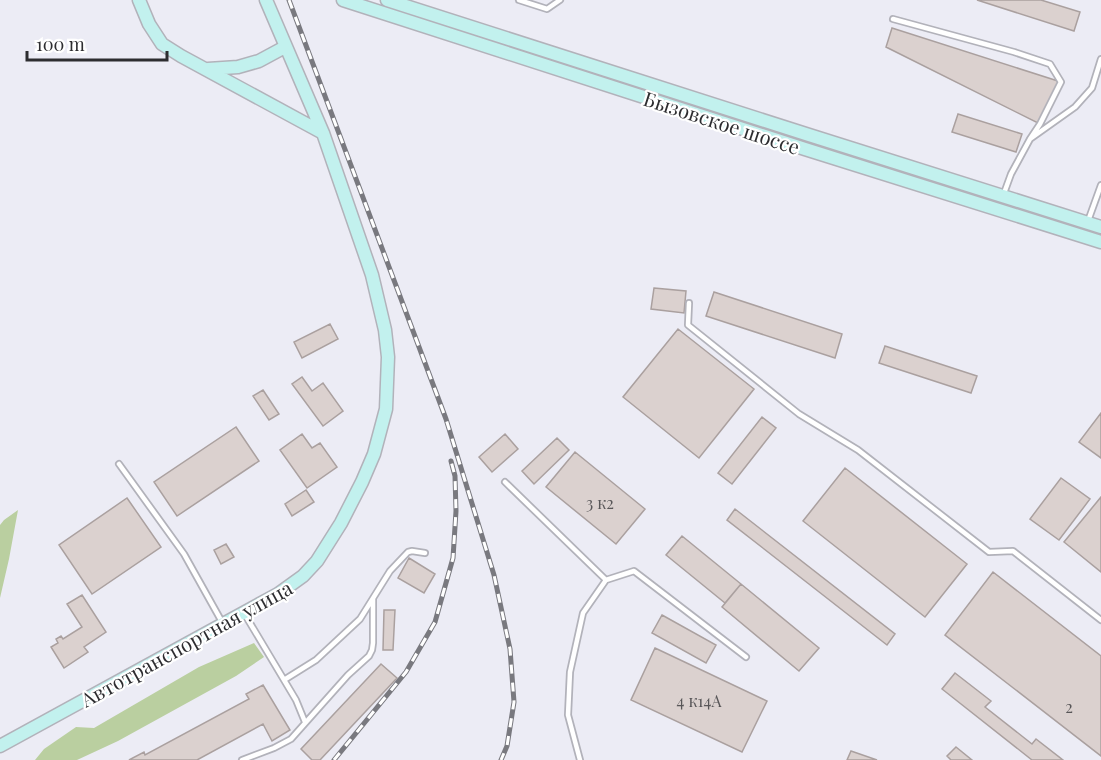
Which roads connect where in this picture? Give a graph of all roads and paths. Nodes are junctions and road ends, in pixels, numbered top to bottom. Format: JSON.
{"nodes":[{"id":1,"x":139,"y":0,"type":"edge"},
{"id":2,"x":266,"y":0,"type":"edge"},
{"id":3,"x":343,"y":0,"type":"edge"},
{"id":4,"x":387,"y":0,"type":"edge"},
{"id":5,"x":519,"y":0,"type":"edge"},
{"id":6,"x":560,"y":0,"type":"edge"},
{"id":7,"x":893,"y":19,"type":"dead end"},
{"id":8,"x":285,"y":47,"type":"junction"},
{"id":9,"x":1101,"y":59,"type":"edge"},
{"id":10,"x":207,"y":69,"type":"junction"},
{"id":11,"x":323,"y":134,"type":"junction"},
{"id":12,"x":1030,"y":139,"type":"junction"},
{"id":13,"x":1101,"y":185,"type":"edge"},
{"id":14,"x":1004,"y":196,"type":"junction"},
{"id":15,"x":1087,"y":223,"type":"junction"},
{"id":16,"x":1101,"y":227,"type":"edge"},
{"id":17,"x":1101,"y":242,"type":"edge"},
{"id":18,"x":689,"y":303,"type":"dead end"},
{"id":19,"x":118,"y":464,"type":"dead end"},
{"id":20,"x":505,"y":482,"type":"dead end"},
{"id":21,"x":425,"y":553,"type":"dead end"},
{"id":22,"x":606,"y":580,"type":"junction"},
{"id":23,"x":373,"y":599,"type":"junction"},
{"id":24,"x":244,"y":613,"type":"junction"},
{"id":25,"x":1101,"y":620,"type":"edge"},
{"id":26,"x":223,"y":624,"type":"junction"},
{"id":27,"x":746,"y":657,"type":"dead end"},
{"id":28,"x":284,"y":680,"type":"junction"},
{"id":29,"x":305,"y":722,"type":"junction"},
{"id":30,"x":0,"y":746,"type":"edge"},
{"id":31,"x":242,"y":760,"type":"edge"},
{"id":32,"x":580,"y":760,"type":"edge"}],
"edges":[{"from":1,"to":10,"type":"main road"},
{"from":2,"to":8,"type":"main road","name":"Автотранспортная улица"},
{"from":3,"to":17,"type":"main road","name":"Бызовское шоссе"},
{"from":4,"to":14,"type":"main road","name":"Бызовское шоссе"},
{"from":5,"to":6,"type":"lane"},
{"from":7,"to":12,"type":"lane"},
{"from":8,"to":10,"type":"main road"},
{"from":8,"to":11,"type":"main road","name":"Автотранспортная улица"},
{"from":9,"to":12,"type":"lane"},
{"from":10,"to":11,"type":"main road"},
{"from":11,"to":24,"type":"main road","name":"Автотранспортная улица"},
{"from":12,"to":14,"type":"lane"},
{"from":13,"to":15,"type":"lane"},
{"from":14,"to":15,"type":"main road","name":"Бызовское шоссе"},
{"from":15,"to":16,"type":"main road","name":"Бызовское шоссе"},
{"from":18,"to":25,"type":"lane"},
{"from":19,"to":26,"type":"lane"},
{"from":20,"to":22,"type":"lane"},
{"from":21,"to":23,"type":"lane"},
{"from":22,"to":27,"type":"lane"},
{"from":22,"to":32,"type":"lane"},
{"from":23,"to":28,"type":"lane"},
{"from":23,"to":29,"type":"lane"},
{"from":24,"to":26,"type":"main road","name":"Автотранспортная улица"},
{"from":24,"to":28,"type":"lane"},
{"from":26,"to":30,"type":"main road","name":"Автотранспортная улица"},
{"from":28,"to":29,"type":"lane"},
{"from":29,"to":31,"type":"lane"}]}
